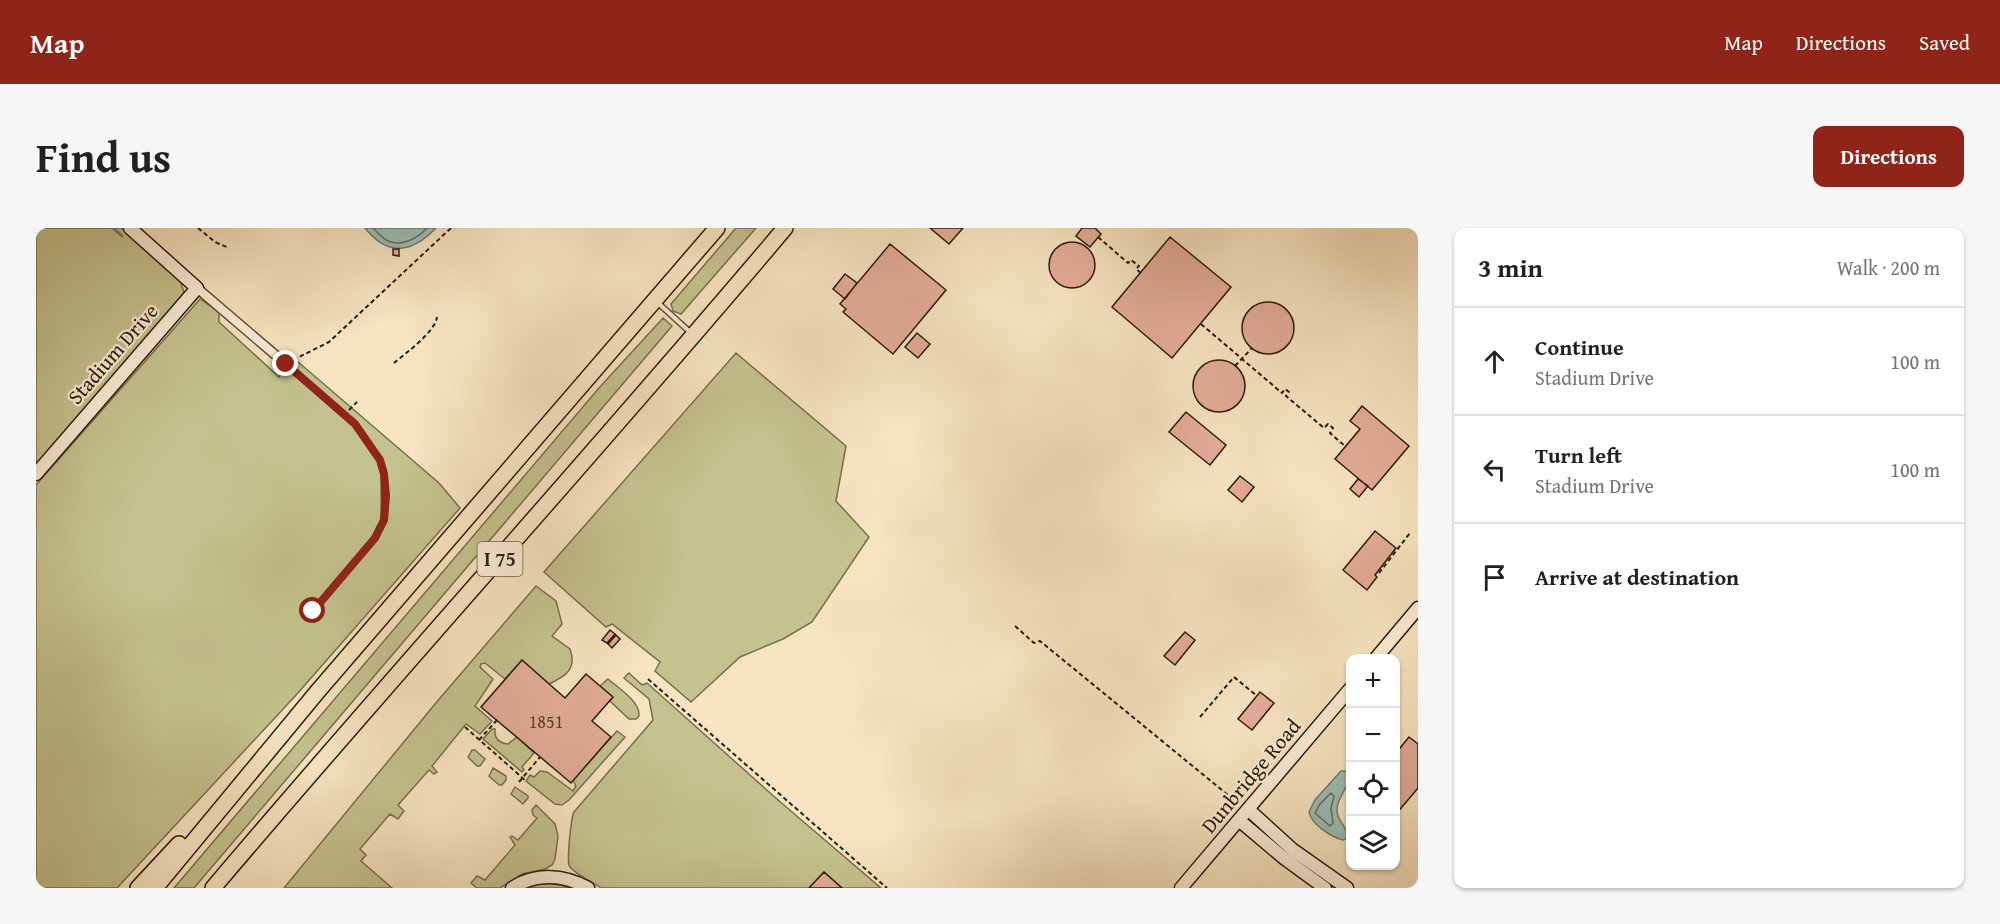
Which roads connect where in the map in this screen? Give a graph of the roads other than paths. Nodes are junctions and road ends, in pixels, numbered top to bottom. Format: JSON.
{"nodes":[{"id":1,"x":130,"y":228,"type":"edge"},
{"id":2,"x":717,"y":228,"type":"edge"},
{"id":3,"x":785,"y":228,"type":"edge"},
{"id":4,"x":197,"y":288,"type":"junction"},
{"id":5,"x":654,"y":300,"type":"junction"},
{"id":6,"x":694,"y":336,"type":"junction"},
{"id":7,"x":286,"y":364,"type":"joint"},
{"id":8,"x":36,"y":474,"type":"edge"},
{"id":9,"x":1418,"y":608,"type":"edge"},
{"id":10,"x":313,"y":611,"type":"dead end"},
{"id":11,"x":1379,"y":654,"type":"edge"},
{"id":12,"x":318,"y":691,"type":"junction"},
{"id":13,"x":1346,"y":694,"type":"edge"},
{"id":14,"x":1249,"y":810,"type":"junction"},
{"id":15,"x":1240,"y":820,"type":"junction"},
{"id":16,"x":138,"y":888,"type":"edge"},
{"id":17,"x":154,"y":888,"type":"edge"},
{"id":18,"x":213,"y":888,"type":"edge"},
{"id":19,"x":512,"y":888,"type":"edge"},
{"id":20,"x":588,"y":888,"type":"edge"},
{"id":21,"x":1181,"y":888,"type":"edge"},
{"id":22,"x":1326,"y":888,"type":"edge"},
{"id":23,"x":1347,"y":888,"type":"edge"}],
"edges":[{"from":1,"to":4,"type":"street"},
{"from":2,"to":5,"type":"highway","number":"I 75"},
{"from":3,"to":6,"type":"highway","number":"I 75"},
{"from":4,"to":7,"type":"street"},
{"from":4,"to":8,"type":"street","name":"Stadium Drive"},
{"from":5,"to":6,"type":"lane"},
{"from":5,"to":12,"type":"highway","number":"I 75"},
{"from":6,"to":18,"type":"highway","number":"I 75"},
{"from":7,"to":10,"type":"lane"},
{"from":9,"to":11,"type":"street"},
{"from":12,"to":16,"type":"highway"},
{"from":12,"to":17,"type":"highway","number":"I 75"},
{"from":13,"to":14,"type":"street","name":"Dunbridge Road"},
{"from":14,"to":15,"type":"street","name":"Dunbridge Road"},
{"from":14,"to":23,"type":"street"},
{"from":15,"to":21,"type":"street","name":"Dunbridge Road"},
{"from":15,"to":22,"type":"street"},
{"from":19,"to":20,"type":"street"}]}
